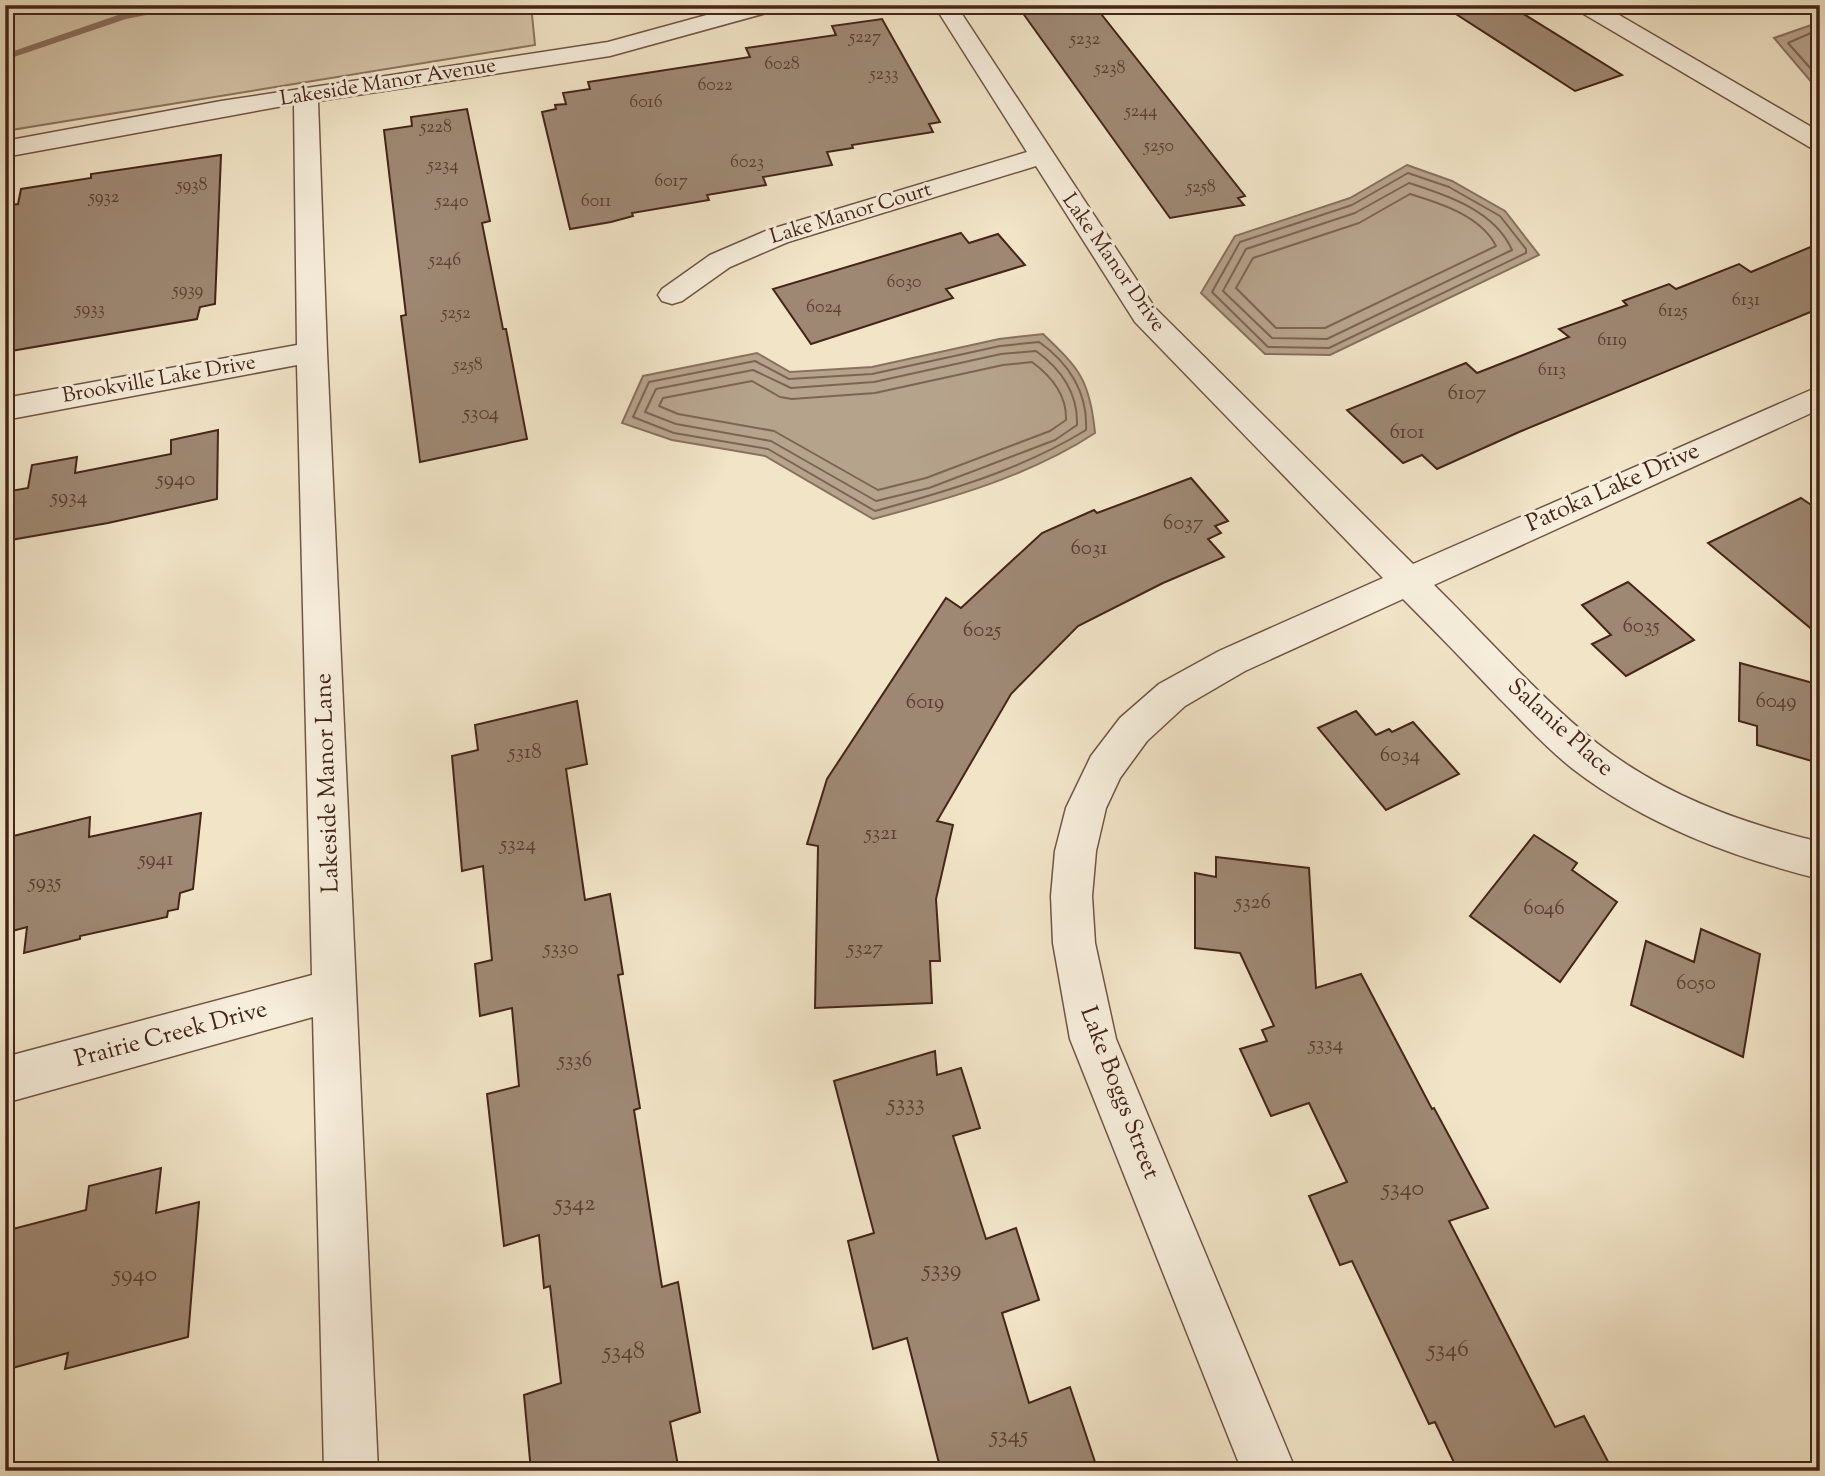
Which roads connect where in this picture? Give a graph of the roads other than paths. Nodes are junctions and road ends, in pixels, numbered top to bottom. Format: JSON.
{"nodes":[{"id":1,"x":769,"y":5,"type":"edge"},
{"id":2,"x":944,"y":5,"type":"edge"},
{"id":3,"x":1584,"y":5,"type":"edge"},
{"id":4,"x":306,"y":96,"type":"junction"},
{"id":5,"x":1820,"y":144,"type":"edge"},
{"id":6,"x":5,"y":149,"type":"edge"},
{"id":7,"x":1041,"y":156,"type":"junction"},
{"id":8,"x":671,"y":295,"type":"dead end"},
{"id":9,"x":312,"y":352,"type":"junction"},
{"id":10,"x":1820,"y":396,"type":"edge"},
{"id":11,"x":5,"y":409,"type":"edge"},
{"id":12,"x":1407,"y":580,"type":"junction"},
{"id":13,"x":1820,"y":860,"type":"edge"},
{"id":14,"x":336,"y":990,"type":"junction"},
{"id":15,"x":5,"y":1080,"type":"edge"},
{"id":16,"x":351,"y":1471,"type":"edge"},
{"id":17,"x":1269,"y":1471,"type":"edge"}],
"edges":[{"from":1,"to":4,"type":"street","name":"Lakeside Manor Avenue"},
{"from":2,"to":7,"type":"street","name":"Lake Manor Drive"},
{"from":3,"to":5,"type":"street"},
{"from":4,"to":6,"type":"street","name":"Lakeside Manor Avenue"},
{"from":4,"to":9,"type":"street","name":"Lakeside Manor Lane"},
{"from":7,"to":8,"type":"street","name":"Lake Manor Court"},
{"from":7,"to":12,"type":"street","name":"Lake Manor Drive"},
{"from":9,"to":11,"type":"street","name":"Brookville Lake Drive"},
{"from":9,"to":14,"type":"street","name":"Lakeside Manor Lane"},
{"from":10,"to":12,"type":"street","name":"Patoka Lake Drive"},
{"from":12,"to":13,"type":"street","name":"Salanie Place"},
{"from":12,"to":17,"type":"street","name":"Lake Boggs Street"},
{"from":14,"to":15,"type":"street","name":"Prairie Creek Drive"},
{"from":14,"to":16,"type":"street","name":"Lakeside Manor Lane"}]}
